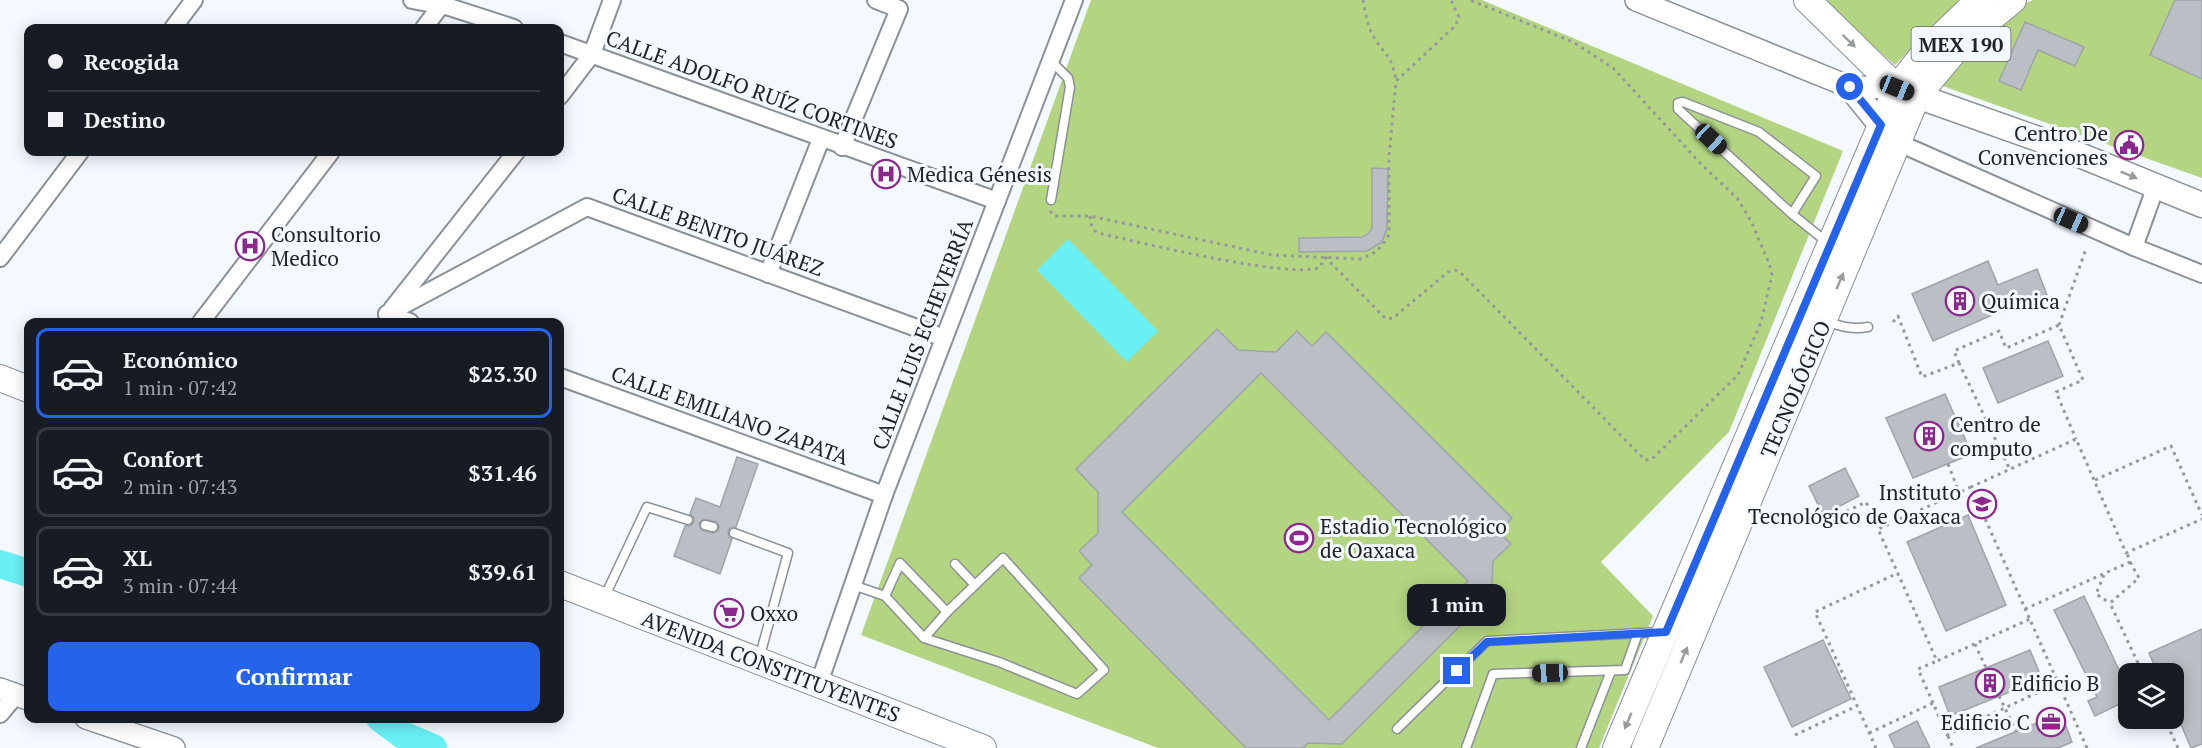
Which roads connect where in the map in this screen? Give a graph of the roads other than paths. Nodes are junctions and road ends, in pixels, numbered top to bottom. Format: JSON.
{"nodes":[{"id":1,"x":195,"y":0,"type":"edge"},
{"id":2,"x":412,"y":0,"type":"edge"},
{"id":3,"x":612,"y":0,"type":"edge"},
{"id":4,"x":876,"y":0,"type":"edge"},
{"id":5,"x":1074,"y":0,"type":"edge"},
{"id":6,"x":1636,"y":0,"type":"edge"},
{"id":7,"x":1807,"y":0,"type":"edge"},
{"id":8,"x":1979,"y":0,"type":"edge"},
{"id":9,"x":2013,"y":0,"type":"edge"},
{"id":10,"x":443,"y":3,"type":"edge"},
{"id":11,"x":901,"y":4,"type":"edge"},
{"id":12,"x":176,"y":24,"type":"edge"},
{"id":13,"x":427,"y":24,"type":"edge"},
{"id":14,"x":503,"y":24,"type":"edge"},
{"id":15,"x":564,"y":44,"type":"edge"},
{"id":16,"x":592,"y":54,"type":"junction"},
{"id":17,"x":1051,"y":61,"type":"junction"},
{"id":18,"x":1850,"y":87,"type":"junction"},
{"id":19,"x":564,"y":91,"type":"edge"},
{"id":20,"x":1907,"y":92,"type":"junction"},
{"id":21,"x":1890,"y":134,"type":"junction"},
{"id":22,"x":821,"y":139,"type":"junction"},
{"id":23,"x":843,"y":147,"type":"junction"},
{"id":24,"x":77,"y":156,"type":"edge"},
{"id":25,"x":328,"y":156,"type":"edge"},
{"id":26,"x":513,"y":156,"type":"edge"},
{"id":27,"x":2156,"y":186,"type":"junction"},
{"id":28,"x":1051,"y":200,"type":"road end"},
{"id":29,"x":997,"y":201,"type":"junction"},
{"id":30,"x":2202,"y":205,"type":"edge"},
{"id":31,"x":1792,"y":213,"type":"junction"},
{"id":32,"x":1831,"y":245,"type":"junction"},
{"id":33,"x":2134,"y":247,"type":"junction"},
{"id":34,"x":0,"y":258,"type":"edge"},
{"id":35,"x":768,"y":274,"type":"junction"},
{"id":36,"x":2202,"y":274,"type":"edge"},
{"id":37,"x":204,"y":318,"type":"edge"},
{"id":38,"x":384,"y":318,"type":"edge"},
{"id":39,"x":1824,"y":320,"type":"junction"},
{"id":40,"x":1868,"y":327,"type":"dead end"},
{"id":41,"x":944,"y":338,"type":"junction"},
{"id":42,"x":0,"y":378,"type":"edge"},
{"id":43,"x":564,"y":378,"type":"edge"},
{"id":44,"x":1786,"y":379,"type":"junction"},
{"id":45,"x":24,"y":387,"type":"edge"},
{"id":46,"x":884,"y":495,"type":"junction"},
{"id":47,"x":688,"y":519,"type":"dead end"},
{"id":48,"x":734,"y":533,"type":"dead end"},
{"id":49,"x":955,"y":564,"type":"dead end"},
{"id":50,"x":564,"y":585,"type":"edge"},
{"id":51,"x":853,"y":585,"type":"junction"},
{"id":52,"x":975,"y":585,"type":"junction"},
{"id":53,"x":885,"y":596,"type":"junction"},
{"id":54,"x":603,"y":600,"type":"junction"},
{"id":55,"x":947,"y":612,"type":"junction"},
{"id":56,"x":1666,"y":632,"type":"junction"},
{"id":57,"x":1638,"y":633,"type":"junction"},
{"id":58,"x":924,"y":638,"type":"junction"},
{"id":59,"x":758,"y":662,"type":"junction"},
{"id":60,"x":1611,"y":671,"type":"junction"},
{"id":61,"x":818,"y":686,"type":"junction"},
{"id":62,"x":1642,"y":689,"type":"junction"},
{"id":63,"x":15,"y":695,"type":"edge"},
{"id":64,"x":1666,"y":699,"type":"junction"},
{"id":65,"x":0,"y":714,"type":"edge"},
{"id":66,"x":101,"y":723,"type":"edge"},
{"id":67,"x":1397,"y":729,"type":"dead end"},
{"id":68,"x":174,"y":748,"type":"edge"},
{"id":69,"x":983,"y":748,"type":"edge"},
{"id":70,"x":1466,"y":748,"type":"edge"},
{"id":71,"x":1581,"y":748,"type":"edge"},
{"id":72,"x":1616,"y":748,"type":"edge"},
{"id":73,"x":1646,"y":748,"type":"edge"}],
"edges":[{"from":1,"to":12,"type":"street"},
{"from":2,"to":10,"type":"street"},
{"from":3,"to":16,"type":"street"},
{"from":4,"to":11,"type":"street"},
{"from":5,"to":17,"type":"street","name":"CALLE LUIS ECHEVERRÍA"},
{"from":6,"to":18,"type":"street"},
{"from":7,"to":20,"type":"main road","one_way":true},
{"from":8,"to":20,"type":"main road","number":"MEX 190"},
{"from":9,"to":20,"type":"main road","number":"MEX 190"},
{"from":10,"to":13,"type":"street"},
{"from":10,"to":14,"type":"street"},
{"from":11,"to":23,"type":"street"},
{"from":15,"to":16,"type":"street","name":"CALLE ADOLFO RUÍZ CORTINES"},
{"from":16,"to":19,"type":"street"},
{"from":16,"to":22,"type":"street","name":"CALLE ADOLFO RUÍZ CORTINES"},
{"from":17,"to":28,"type":"lane"},
{"from":17,"to":29,"type":"street","name":"CALLE LUIS ECHEVERRÍA"},
{"from":18,"to":20,"type":"street"},
{"from":18,"to":21,"type":"main road"},
{"from":20,"to":21,"type":"main road","name":"TECNOLÓGICO","number":"MEX 190"},
{"from":20,"to":27,"type":"main road","one_way":true},
{"from":21,"to":32,"type":"main road","name":"TECNOLÓGICO","number":"MEX 190"},
{"from":21,"to":33,"type":"street"},
{"from":39,"to":21,"type":"main road","name":"TECNOLÓGICO","number":"MEX 190","one_way":true},
{"from":22,"to":23,"type":"street","name":"CALLE ADOLFO RUÍZ CORTINES"},
{"from":22,"to":35,"type":"street"},
{"from":23,"to":29,"type":"street","name":"CALLE ADOLFO RUÍZ CORTINES"},
{"from":24,"to":34,"type":"street"},
{"from":25,"to":37,"type":"street"},
{"from":26,"to":38,"type":"street"},
{"from":27,"to":30,"type":"main road"},
{"from":27,"to":33,"type":"street"},
{"from":29,"to":41,"type":"street","name":"CALLE LUIS ECHEVERRÍA"},
{"from":31,"to":31,"type":"lane"},
{"from":31,"to":32,"type":"lane"},
{"from":32,"to":44,"type":"main road","name":"TECNOLÓGICO","number":"MEX 190"},
{"from":33,"to":36,"type":"street"},
{"from":35,"to":38,"type":"street","name":"CALLE BENITO JUÁREZ"},
{"from":35,"to":41,"type":"street","name":"CALLE BENITO JUÁREZ"},
{"from":39,"to":40,"type":"lane"},
{"from":39,"to":44,"type":"main road","name":"TECNOLÓGICO","number":"MEX 190"},
{"from":41,"to":46,"type":"street","name":"CALLE LUIS ECHEVERRÍA"},
{"from":42,"to":45,"type":"main road"},
{"from":43,"to":46,"type":"street","name":"CALLE EMILIANO ZAPATA"},
{"from":44,"to":56,"type":"main road","name":"TECNOLÓGICO","number":"MEX 190"},
{"from":64,"to":44,"type":"main road","name":"TECNOLÓGICO","number":"MEX 190","one_way":true},
{"from":46,"to":51,"type":"street","name":"CALLE LUIS ECHEVERRÍA"},
{"from":47,"to":54,"type":"lane"},
{"from":48,"to":59,"type":"lane"},
{"from":49,"to":52,"type":"lane"},
{"from":50,"to":54,"type":"main road","name":"AVENIDA CONSTITUYENTES"},
{"from":51,"to":53,"type":"lane"},
{"from":51,"to":61,"type":"street","name":"CALLE LUIS ECHEVERRÍA"},
{"from":52,"to":55,"type":"lane"},
{"from":52,"to":58,"type":"lane"},
{"from":53,"to":55,"type":"lane"},
{"from":53,"to":58,"type":"lane"},
{"from":54,"to":59,"type":"main road","name":"AVENIDA CONSTITUYENTES"},
{"from":55,"to":58,"type":"lane"},
{"from":56,"to":57,"type":"lane"},
{"from":56,"to":62,"type":"main road","name":"TECNOLÓGICO","number":"MEX 190"},
{"from":57,"to":60,"type":"lane"},
{"from":57,"to":67,"type":"lane"},
{"from":59,"to":61,"type":"main road","name":"AVENIDA CONSTITUYENTES"},
{"from":60,"to":70,"type":"lane"},
{"from":60,"to":71,"type":"lane"},
{"from":61,"to":69,"type":"main road","name":"AVENIDA CONSTITUYENTES"},
{"from":62,"to":64,"type":"main road"},
{"from":62,"to":72,"type":"main road","name":"TECNOLÓGICO","number":"MEX 190","one_way":true},
{"from":63,"to":65,"type":"street"},
{"from":64,"to":73,"type":"main road","name":"TECNOLÓGICO","number":"MEX 190"},
{"from":66,"to":68,"type":"street"}]}
